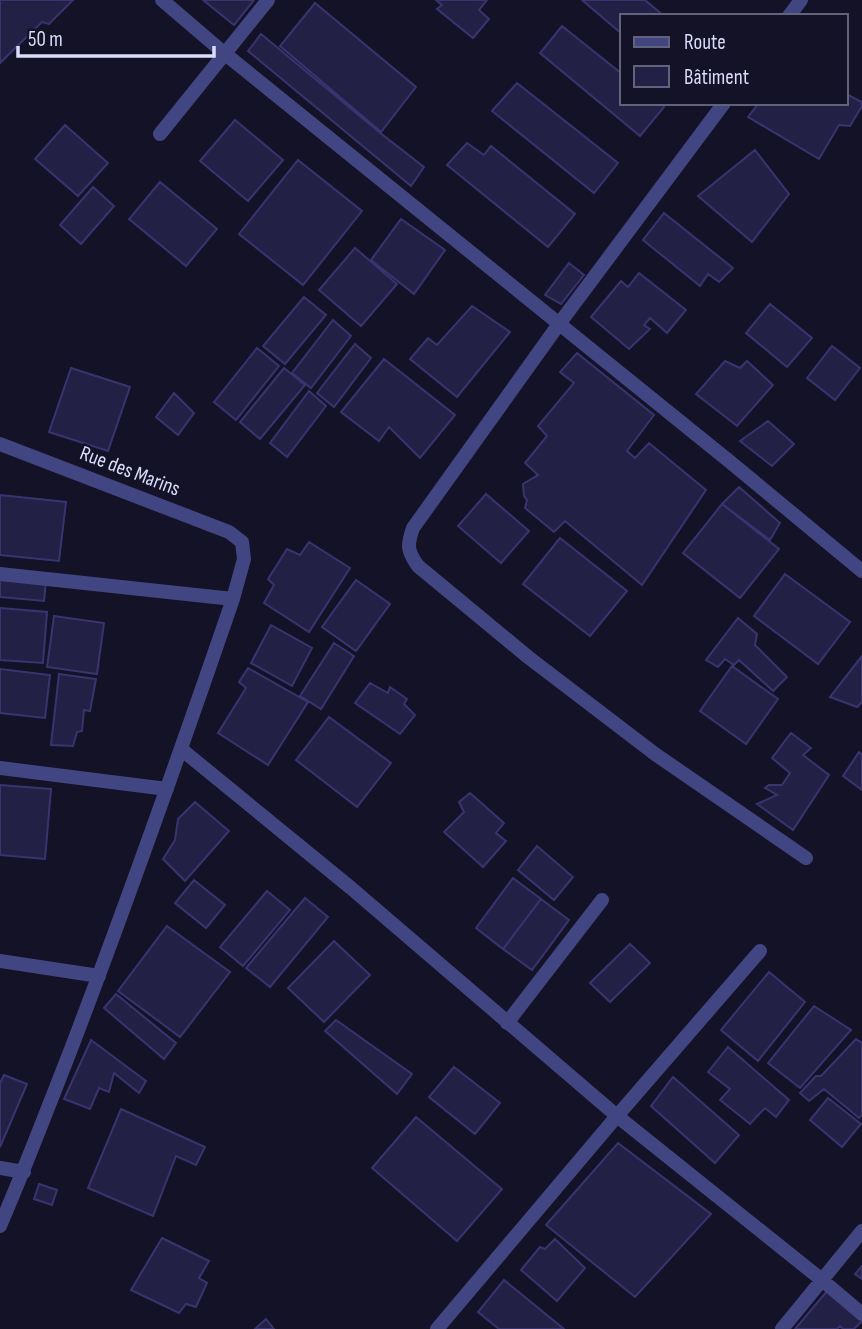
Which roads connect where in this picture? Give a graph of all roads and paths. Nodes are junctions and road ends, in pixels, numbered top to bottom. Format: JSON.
{"nodes":[{"id":1,"x":162,"y":0,"type":"edge"},
{"id":2,"x":268,"y":0,"type":"edge"},
{"id":3,"x":224,"y":53,"type":"junction"},
{"id":4,"x":723,"y":105,"type":"edge"},
{"id":5,"x":160,"y":134,"type":"dead end"},
{"id":6,"x":559,"y":324,"type":"junction"},
{"id":7,"x":0,"y":444,"type":"edge"},
{"id":8,"x":862,"y":571,"type":"edge"},
{"id":9,"x":0,"y":574,"type":"edge"},
{"id":10,"x":233,"y":599,"type":"junction"},
{"id":11,"x":181,"y":749,"type":"junction"},
{"id":12,"x":0,"y":768,"type":"edge"},
{"id":13,"x":167,"y":789,"type":"junction"},
{"id":14,"x":806,"y":858,"type":"dead end"},
{"id":15,"x":602,"y":900,"type":"dead end"},
{"id":16,"x":760,"y":951,"type":"dead end"},
{"id":17,"x":0,"y":961,"type":"edge"},
{"id":18,"x":99,"y":976,"type":"junction"},
{"id":19,"x":507,"y":1023,"type":"junction"},
{"id":20,"x":617,"y":1116,"type":"junction"},
{"id":21,"x":0,"y":1168,"type":"edge"},
{"id":22,"x":24,"y":1172,"type":"junction"},
{"id":23,"x":0,"y":1226,"type":"edge"},
{"id":24,"x":862,"y":1231,"type":"edge"},
{"id":25,"x":822,"y":1280,"type":"junction"},
{"id":26,"x":862,"y":1314,"type":"edge"},
{"id":27,"x":437,"y":1329,"type":"edge"},
{"id":28,"x":782,"y":1329,"type":"edge"}],
"edges":[{"from":1,"to":3,"type":"street"},
{"from":2,"to":3,"type":"street"},
{"from":3,"to":5,"type":"street"},
{"from":3,"to":6,"type":"street"},
{"from":4,"to":6,"type":"street"},
{"from":6,"to":8,"type":"street"},
{"from":6,"to":14,"type":"street"},
{"from":7,"to":10,"type":"street","name":"Rue des Marins"},
{"from":9,"to":10,"type":"street"},
{"from":10,"to":11,"type":"street"},
{"from":11,"to":13,"type":"street"},
{"from":11,"to":19,"type":"street"},
{"from":12,"to":13,"type":"street"},
{"from":13,"to":18,"type":"street"},
{"from":15,"to":19,"type":"street"},
{"from":16,"to":20,"type":"street"},
{"from":17,"to":18,"type":"street"},
{"from":18,"to":22,"type":"street"},
{"from":19,"to":20,"type":"street"},
{"from":20,"to":25,"type":"street"},
{"from":20,"to":27,"type":"street"},
{"from":21,"to":22,"type":"street"},
{"from":22,"to":23,"type":"street"},
{"from":24,"to":25,"type":"street"},
{"from":25,"to":26,"type":"street"},
{"from":25,"to":28,"type":"street"}]}
